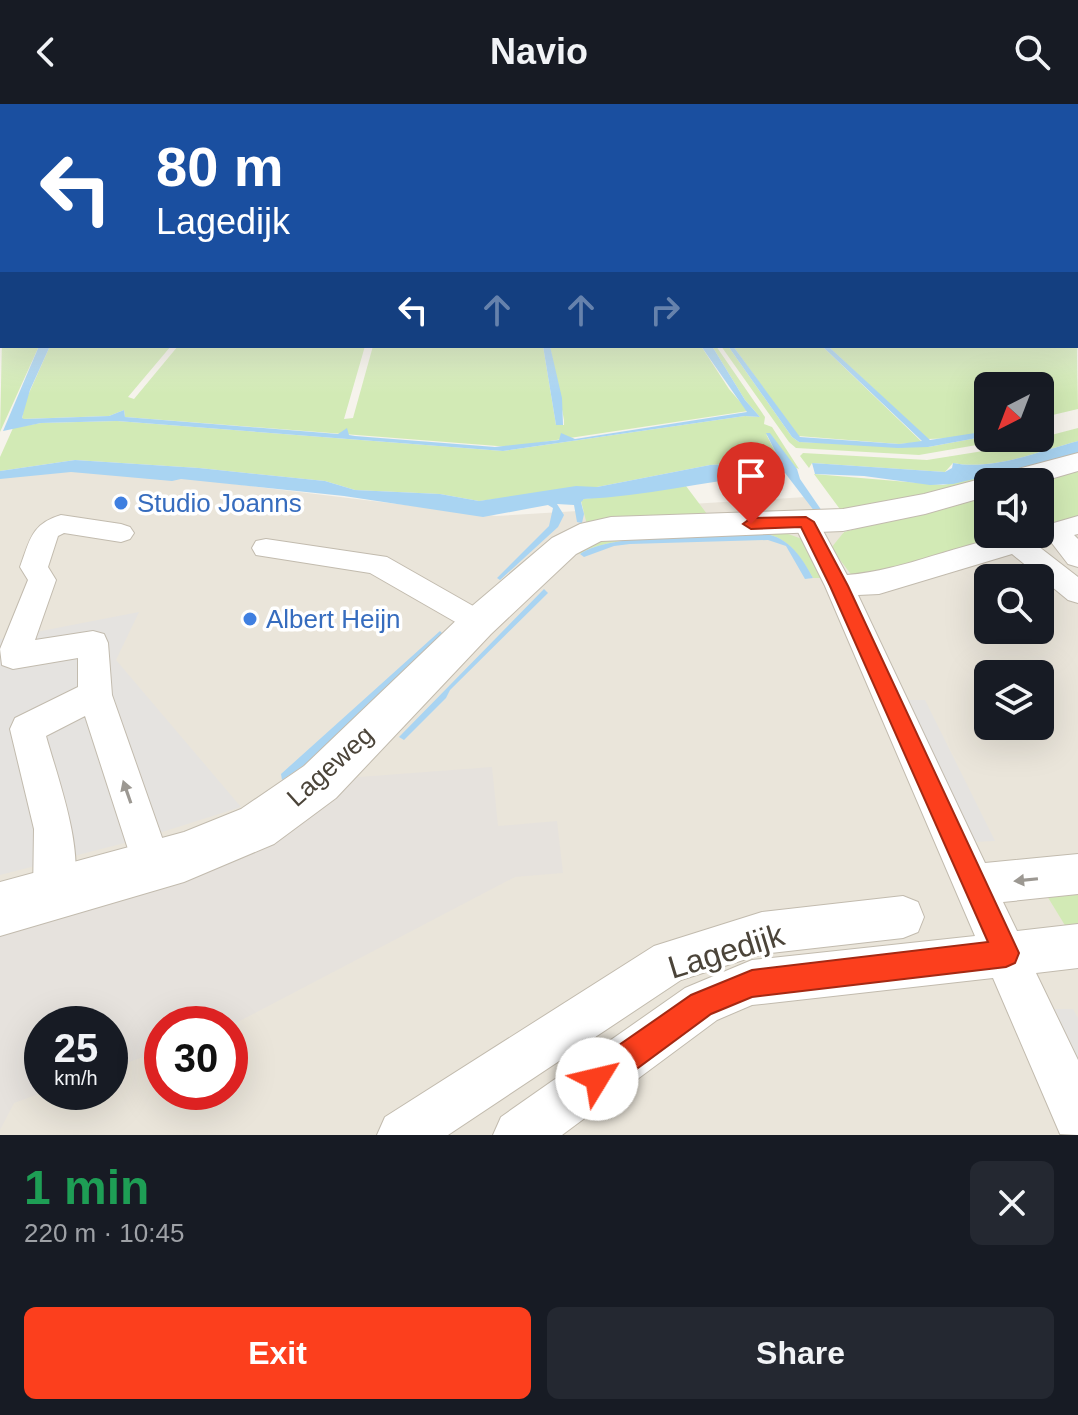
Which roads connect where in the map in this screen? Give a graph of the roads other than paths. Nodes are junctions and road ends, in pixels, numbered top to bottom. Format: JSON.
{"nodes":[{"id":1,"x":1078,"y":462,"type":"edge"},
{"id":2,"x":1054,"y":468,"type":"edge"},
{"id":3,"x":974,"y":489,"type":"edge"},
{"id":4,"x":806,"y":522,"type":"junction"},
{"id":5,"x":1067,"y":528,"type":"edge"},
{"id":6,"x":121,"y":533,"type":"dead end"},
{"id":7,"x":266,"y":548,"type":"dead end"},
{"id":8,"x":999,"y":548,"type":"edge"},
{"id":9,"x":1022,"y":548,"type":"edge"},
{"id":10,"x":1078,"y":557,"type":"edge"},
{"id":11,"x":839,"y":586,"type":"junction"},
{"id":12,"x":1078,"y":592,"type":"edge"},
{"id":13,"x":478,"y":623,"type":"junction"},
{"id":14,"x":95,"y":695,"type":"junction"},
{"id":15,"x":152,"y":866,"type":"junction"},
{"id":16,"x":1078,"y":874,"type":"edge"},
{"id":17,"x":974,"y":885,"type":"junction"},
{"id":18,"x":54,"y":895,"type":"junction"},
{"id":19,"x":0,"y":909,"type":"edge"},
{"id":20,"x":903,"y":917,"type":"dead end"},
{"id":21,"x":1078,"y":946,"type":"edge"},
{"id":22,"x":1006,"y":953,"type":"junction"},
{"id":23,"x":1078,"y":1116,"type":"edge"},
{"id":24,"x":403,"y":1135,"type":"edge"},
{"id":25,"x":519,"y":1135,"type":"edge"}],
"edges":[{"from":1,"to":2,"type":"street"},
{"from":3,"to":4,"type":"street","name":"Lageweg"},
{"from":4,"to":11,"type":"street"},
{"from":4,"to":13,"type":"street","name":"Lageweg"},
{"from":5,"to":10,"type":"street"},
{"from":6,"to":14,"type":"street"},
{"from":7,"to":13,"type":"street"},
{"from":8,"to":11,"type":"street"},
{"from":9,"to":12,"type":"street"},
{"from":11,"to":17,"type":"street"},
{"from":13,"to":15,"type":"street","name":"Lageweg"},
{"from":15,"to":14,"type":"street","one_way":true},
{"from":14,"to":18,"type":"street"},
{"from":15,"to":18,"type":"street","name":"Lageweg"},
{"from":16,"to":17,"type":"street","one_way":true},
{"from":17,"to":22,"type":"street"},
{"from":18,"to":19,"type":"street","name":"Lageweg"},
{"from":20,"to":24,"type":"street","name":"Lagedijk"},
{"from":21,"to":22,"type":"street","name":"Lagedijk"},
{"from":22,"to":23,"type":"street"},
{"from":22,"to":25,"type":"street","name":"Lagedijk"}]}
